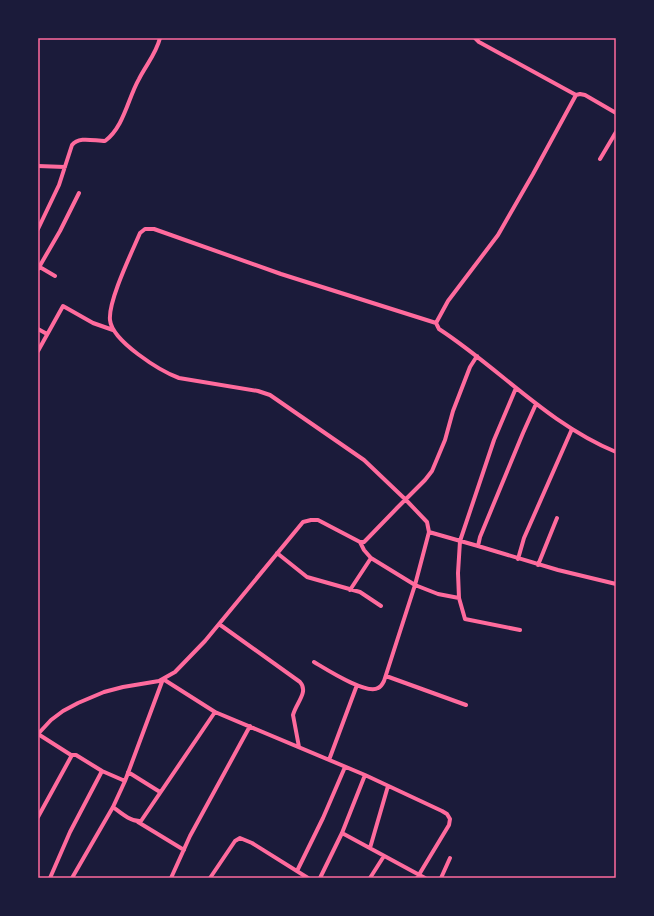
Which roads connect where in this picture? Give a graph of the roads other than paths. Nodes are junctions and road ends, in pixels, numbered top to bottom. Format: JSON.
{"nodes":[{"id":1,"x":160,"y":38,"type":"edge"},
{"id":2,"x":475,"y":38,"type":"edge"},
{"id":3,"x":576,"y":95,"type":"junction"},
{"id":4,"x":616,"y":113,"type":"edge"},
{"id":5,"x":616,"y":132,"type":"edge"},
{"id":6,"x":600,"y":159,"type":"dead end"},
{"id":7,"x":38,"y":166,"type":"edge"},
{"id":8,"x":65,"y":168,"type":"junction"},
{"id":9,"x":79,"y":193,"type":"dead end"},
{"id":10,"x":38,"y":229,"type":"edge"},
{"id":11,"x":38,"y":267,"type":"edge"},
{"id":12,"x":55,"y":276,"type":"dead end"},
{"id":13,"x":436,"y":323,"type":"junction"},
{"id":14,"x":38,"y":329,"type":"edge"},
{"id":15,"x":113,"y":330,"type":"junction"},
{"id":16,"x":47,"y":334,"type":"junction"},
{"id":17,"x":38,"y":351,"type":"edge"},
{"id":18,"x":477,"y":356,"type":"junction"},
{"id":19,"x":516,"y":388,"type":"junction"},
{"id":20,"x":536,"y":404,"type":"junction"},
{"id":21,"x":572,"y":429,"type":"junction"},
{"id":22,"x":616,"y":452,"type":"edge"},
{"id":23,"x":406,"y":500,"type":"junction"},
{"id":24,"x":557,"y":518,"type":"dead end"},
{"id":25,"x":429,"y":532,"type":"junction"},
{"id":26,"x":460,"y":541,"type":"junction"},
{"id":27,"x":360,"y":542,"type":"junction"},
{"id":28,"x":478,"y":546,"type":"junction"},
{"id":29,"x":277,"y":553,"type":"junction"},
{"id":30,"x":371,"y":558,"type":"junction"},
{"id":31,"x":518,"y":559,"type":"junction"},
{"id":32,"x":538,"y":564,"type":"junction"},
{"id":33,"x":415,"y":584,"type":"junction"},
{"id":34,"x":616,"y":584,"type":"edge"},
{"id":35,"x":350,"y":590,"type":"junction"},
{"id":36,"x":459,"y":598,"type":"junction"},
{"id":37,"x":381,"y":606,"type":"dead end"},
{"id":38,"x":219,"y":624,"type":"junction"},
{"id":39,"x":520,"y":630,"type":"dead end"},
{"id":40,"x":314,"y":662,"type":"dead end"},
{"id":41,"x":386,"y":676,"type":"junction"},
{"id":42,"x":163,"y":679,"type":"junction"},
{"id":43,"x":357,"y":686,"type":"junction"},
{"id":44,"x":466,"y":705,"type":"dead end"},
{"id":45,"x":215,"y":712,"type":"junction"},
{"id":46,"x":250,"y":726,"type":"junction"},
{"id":47,"x":38,"y":734,"type":"edge"},
{"id":48,"x":299,"y":747,"type":"junction"},
{"id":49,"x":71,"y":755,"type":"junction"},
{"id":50,"x":329,"y":760,"type":"junction"},
{"id":51,"x":345,"y":767,"type":"junction"},
{"id":52,"x":102,"y":771,"type":"junction"},
{"id":53,"x":128,"y":772,"type":"junction"},
{"id":54,"x":365,"y":775,"type":"junction"},
{"id":55,"x":125,"y":781,"type":"junction"},
{"id":56,"x":388,"y":786,"type":"junction"},
{"id":57,"x":160,"y":792,"type":"junction"},
{"id":58,"x":113,"y":808,"type":"junction"},
{"id":59,"x":38,"y":817,"type":"edge"},
{"id":60,"x":138,"y":822,"type":"junction"},
{"id":61,"x":342,"y":833,"type":"junction"},
{"id":62,"x":370,"y":848,"type":"junction"},
{"id":63,"x":184,"y":850,"type":"junction"},
{"id":64,"x":384,"y":856,"type":"junction"},
{"id":65,"x":450,"y":858,"type":"dead end"},
{"id":66,"x":297,"y":871,"type":"junction"},
{"id":67,"x":417,"y":876,"type":"edge"},
{"id":68,"x":50,"y":878,"type":"edge"},
{"id":69,"x":72,"y":878,"type":"edge"},
{"id":70,"x":171,"y":878,"type":"edge"},
{"id":71,"x":210,"y":878,"type":"edge"},
{"id":72,"x":308,"y":878,"type":"edge"},
{"id":73,"x":320,"y":878,"type":"edge"},
{"id":74,"x":370,"y":878,"type":"edge"},
{"id":75,"x":424,"y":878,"type":"edge"},
{"id":76,"x":441,"y":878,"type":"edge"}],
"edges":[{"from":1,"to":8,"type":"street"},
{"from":2,"to":3,"type":"street"},
{"from":3,"to":4,"type":"street"},
{"from":3,"to":13,"type":"street"},
{"from":5,"to":6,"type":"street"},
{"from":7,"to":8,"type":"street"},
{"from":8,"to":10,"type":"street"},
{"from":9,"to":11,"type":"street"},
{"from":11,"to":12,"type":"street"},
{"from":13,"to":15,"type":"street"},
{"from":13,"to":18,"type":"street"},
{"from":14,"to":16,"type":"street"},
{"from":15,"to":16,"type":"street"},
{"from":15,"to":23,"type":"street"},
{"from":16,"to":17,"type":"street"},
{"from":18,"to":19,"type":"street"},
{"from":18,"to":23,"type":"street"},
{"from":19,"to":20,"type":"street"},
{"from":19,"to":26,"type":"street"},
{"from":20,"to":21,"type":"street"},
{"from":20,"to":28,"type":"street"},
{"from":21,"to":22,"type":"street"},
{"from":21,"to":31,"type":"street"},
{"from":23,"to":25,"type":"street"},
{"from":23,"to":27,"type":"street"},
{"from":24,"to":32,"type":"street"},
{"from":25,"to":26,"type":"street"},
{"from":25,"to":33,"type":"street"},
{"from":26,"to":28,"type":"street"},
{"from":26,"to":36,"type":"street"},
{"from":27,"to":29,"type":"street"},
{"from":27,"to":30,"type":"street"},
{"from":28,"to":31,"type":"street"},
{"from":29,"to":35,"type":"street"},
{"from":29,"to":38,"type":"street"},
{"from":30,"to":33,"type":"street"},
{"from":30,"to":35,"type":"street"},
{"from":31,"to":32,"type":"street"},
{"from":32,"to":34,"type":"street"},
{"from":33,"to":36,"type":"street"},
{"from":33,"to":41,"type":"street"},
{"from":35,"to":37,"type":"street"},
{"from":36,"to":39,"type":"street"},
{"from":38,"to":42,"type":"street"},
{"from":38,"to":48,"type":"street"},
{"from":40,"to":43,"type":"street"},
{"from":41,"to":43,"type":"street"},
{"from":41,"to":44,"type":"street"},
{"from":42,"to":45,"type":"street"},
{"from":42,"to":47,"type":"street"},
{"from":42,"to":53,"type":"street"},
{"from":43,"to":50,"type":"street"},
{"from":45,"to":46,"type":"street"},
{"from":45,"to":57,"type":"street"},
{"from":46,"to":48,"type":"street"},
{"from":46,"to":63,"type":"street"},
{"from":47,"to":49,"type":"street"},
{"from":48,"to":50,"type":"street"},
{"from":49,"to":52,"type":"street"},
{"from":49,"to":59,"type":"street"},
{"from":50,"to":51,"type":"street"},
{"from":51,"to":54,"type":"street"},
{"from":51,"to":66,"type":"street"},
{"from":52,"to":55,"type":"street"},
{"from":52,"to":68,"type":"street"},
{"from":53,"to":55,"type":"street"},
{"from":53,"to":57,"type":"street"},
{"from":54,"to":56,"type":"street"},
{"from":54,"to":61,"type":"street"},
{"from":55,"to":58,"type":"street"},
{"from":56,"to":62,"type":"street"},
{"from":56,"to":67,"type":"street"},
{"from":57,"to":60,"type":"street"},
{"from":58,"to":60,"type":"street"},
{"from":58,"to":69,"type":"street"},
{"from":60,"to":63,"type":"street"},
{"from":61,"to":62,"type":"street"},
{"from":61,"to":73,"type":"street"},
{"from":62,"to":64,"type":"street"},
{"from":63,"to":70,"type":"street"},
{"from":64,"to":67,"type":"street"},
{"from":64,"to":74,"type":"street"},
{"from":65,"to":76,"type":"street"},
{"from":66,"to":71,"type":"street"},
{"from":66,"to":72,"type":"street"},
{"from":67,"to":75,"type":"street"}]}
